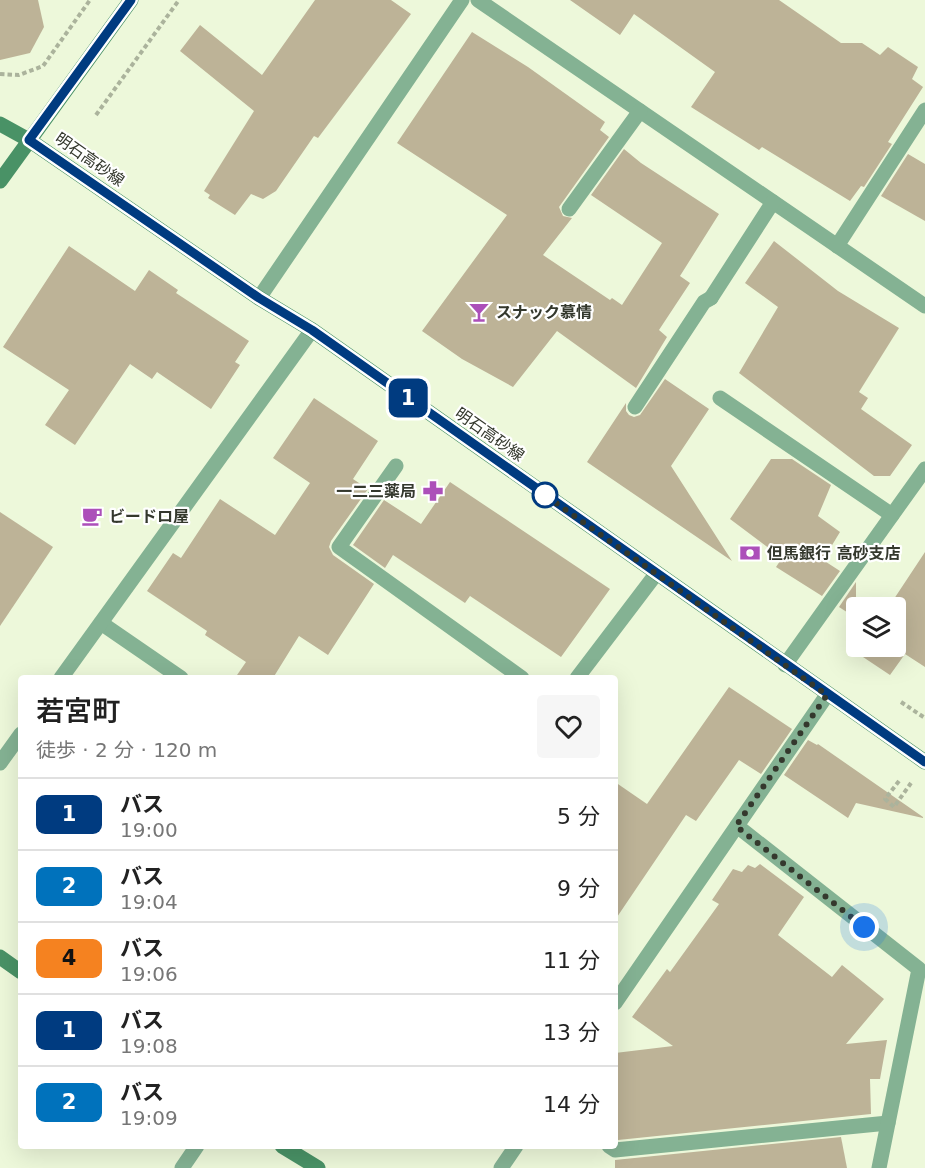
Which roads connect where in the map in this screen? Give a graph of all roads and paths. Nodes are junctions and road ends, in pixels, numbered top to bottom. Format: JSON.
{"nodes":[{"id":1,"x":90,"y":0,"type":"edge"},
{"id":2,"x":131,"y":0,"type":"edge"},
{"id":3,"x":179,"y":0,"type":"edge"},
{"id":4,"x":462,"y":0,"type":"edge"},
{"id":5,"x":478,"y":0,"type":"edge"},
{"id":6,"x":0,"y":74,"type":"edge"},
{"id":7,"x":925,"y":110,"type":"edge"},
{"id":8,"x":640,"y":111,"type":"junction"},
{"id":9,"x":96,"y":115,"type":"dead end"},
{"id":10,"x":0,"y":124,"type":"edge"},
{"id":11,"x":29,"y":140,"type":"junction"},
{"id":12,"x":0,"y":181,"type":"edge"},
{"id":13,"x":773,"y":202,"type":"junction"},
{"id":14,"x":569,"y":209,"type":"dead end"},
{"id":15,"x":837,"y":246,"type":"junction"},
{"id":16,"x":259,"y":298,"type":"junction"},
{"id":17,"x":925,"y":306,"type":"edge"},
{"id":18,"x":312,"y":330,"type":"junction"},
{"id":19,"x":720,"y":398,"type":"dead end"},
{"id":20,"x":635,"y":407,"type":"dead end"},
{"id":21,"x":396,"y":465,"type":"dead end"},
{"id":22,"x":925,"y":469,"type":"edge"},
{"id":23,"x":892,"y":515,"type":"junction"},
{"id":24,"x":656,"y":574,"type":"junction"},
{"id":25,"x":101,"y":623,"type":"junction"},
{"id":26,"x":785,"y":665,"type":"junction"},
{"id":27,"x":63,"y":675,"type":"edge"},
{"id":28,"x":177,"y":675,"type":"edge"},
{"id":29,"x":518,"y":675,"type":"edge"},
{"id":30,"x":579,"y":675,"type":"edge"},
{"id":31,"x":827,"y":695,"type":"junction"},
{"id":32,"x":901,"y":702,"type":"dead end"},
{"id":33,"x":925,"y":718,"type":"edge"},
{"id":34,"x":18,"y":738,"type":"edge"},
{"id":35,"x":925,"y":762,"type":"edge"},
{"id":36,"x":0,"y":763,"type":"edge"},
{"id":37,"x":899,"y":781,"type":"dead end"},
{"id":38,"x":908,"y":788,"type":"dead end"},
{"id":39,"x":736,"y":826,"type":"junction"},
{"id":40,"x":0,"y":957,"type":"edge"},
{"id":41,"x":18,"y":970,"type":"edge"},
{"id":42,"x":620,"y":985,"type":"edge"},
{"id":43,"x":888,"y":1123,"type":"junction"},
{"id":44,"x":195,"y":1149,"type":"edge"},
{"id":45,"x":287,"y":1149,"type":"edge"},
{"id":46,"x":514,"y":1149,"type":"edge"},
{"id":47,"x":614,"y":1149,"type":"edge"},
{"id":48,"x":182,"y":1168,"type":"edge"},
{"id":49,"x":318,"y":1168,"type":"edge"},
{"id":50,"x":501,"y":1168,"type":"edge"},
{"id":51,"x":879,"y":1168,"type":"edge"}],
"edges":[{"from":1,"to":6,"type":"path"},
{"from":2,"to":11,"type":"main road"},
{"from":3,"to":9,"type":"path"},
{"from":4,"to":16,"type":"street"},
{"from":5,"to":8,"type":"street"},
{"from":7,"to":15,"type":"street"},
{"from":8,"to":13,"type":"street"},
{"from":8,"to":14,"type":"street"},
{"from":10,"to":11,"type":"main road","name":"明石高砂線"},
{"from":11,"to":12,"type":"main road"},
{"from":11,"to":16,"type":"main road","name":"明石高砂線"},
{"from":13,"to":15,"type":"street"},
{"from":13,"to":20,"type":"street"},
{"from":15,"to":17,"type":"street"},
{"from":16,"to":18,"type":"main road","name":"明石高砂線"},
{"from":18,"to":24,"type":"main road","name":"明石高砂線"},
{"from":18,"to":25,"type":"street"},
{"from":19,"to":23,"type":"street"},
{"from":21,"to":29,"type":"street"},
{"from":22,"to":23,"type":"street"},
{"from":23,"to":26,"type":"street"},
{"from":24,"to":26,"type":"main road","name":"明石高砂線"},
{"from":24,"to":30,"type":"street"},
{"from":25,"to":27,"type":"street"},
{"from":25,"to":28,"type":"street"},
{"from":26,"to":31,"type":"main road","name":"明石高砂線"},
{"from":31,"to":35,"type":"main road","name":"明石高砂線"},
{"from":31,"to":39,"type":"street"},
{"from":32,"to":33,"type":"path"},
{"from":34,"to":36,"type":"street"},
{"from":37,"to":38,"type":"path"},
{"from":39,"to":42,"type":"street"},
{"from":39,"to":43,"type":"street"},
{"from":40,"to":41,"type":"main road"},
{"from":43,"to":47,"type":"street"},
{"from":43,"to":51,"type":"street"},
{"from":44,"to":48,"type":"street"},
{"from":45,"to":49,"type":"main road"},
{"from":46,"to":50,"type":"street"}]}
